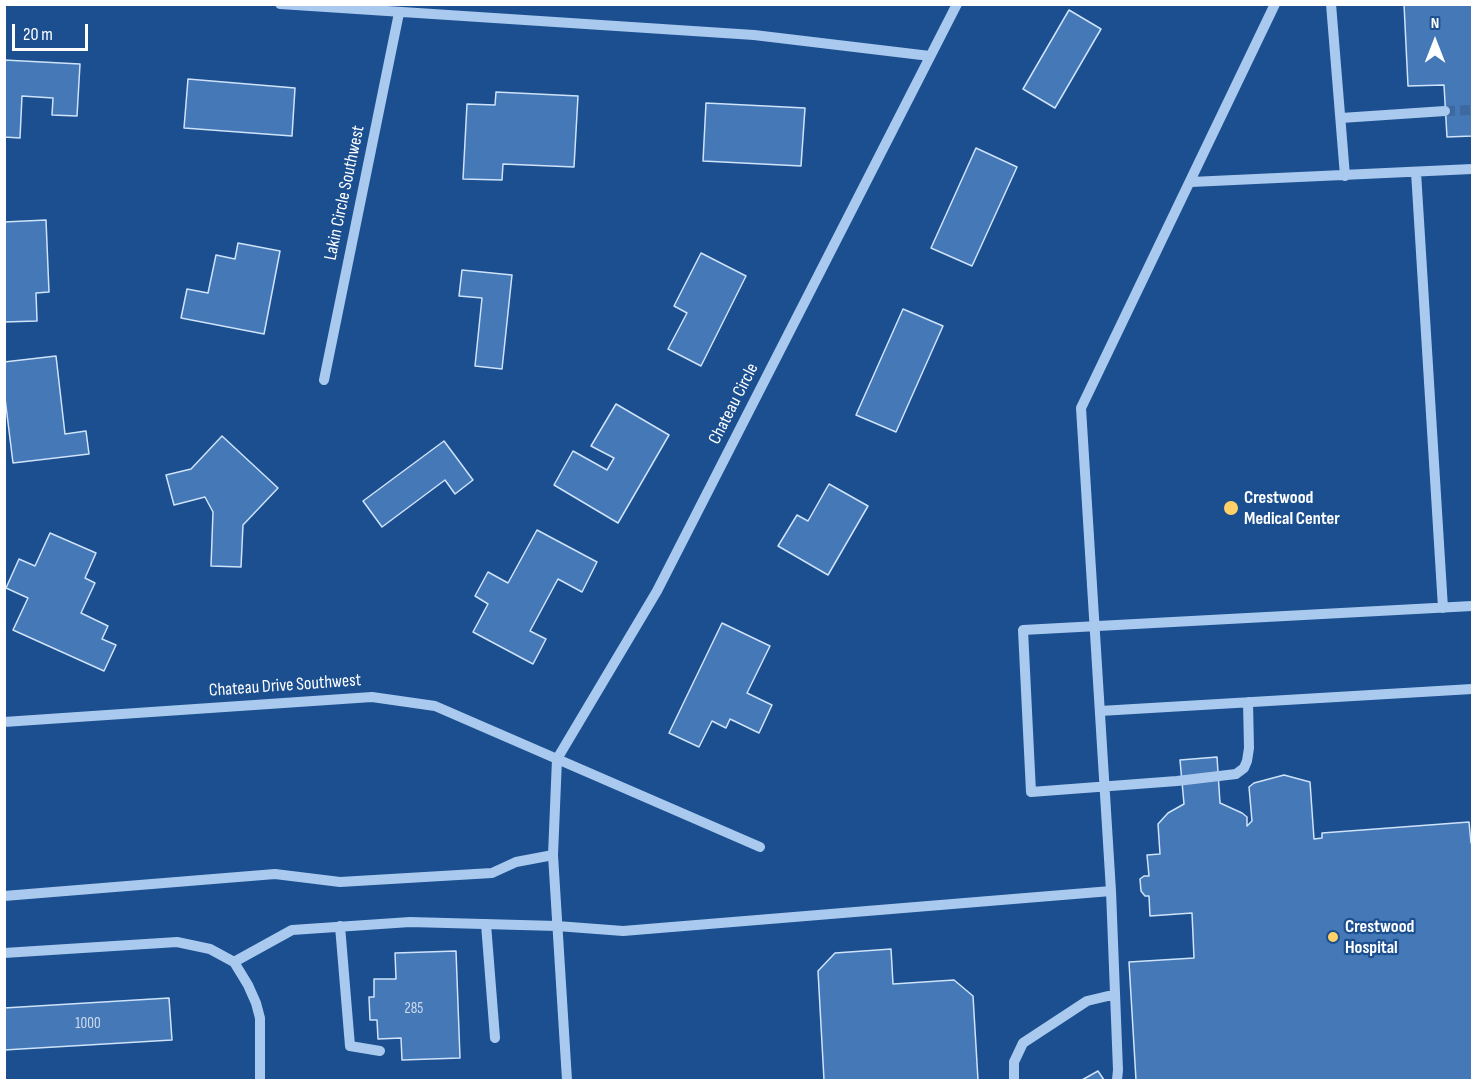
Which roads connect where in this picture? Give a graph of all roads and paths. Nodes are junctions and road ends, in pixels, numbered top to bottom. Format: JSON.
{"nodes":[{"id":1,"x":280,"y":4,"type":"edge"},
{"id":2,"x":957,"y":4,"type":"edge"},
{"id":3,"x":1275,"y":4,"type":"edge"},
{"id":4,"x":1331,"y":4,"type":"edge"},
{"id":5,"x":399,"y":13,"type":"junction"},
{"id":6,"x":930,"y":57,"type":"junction"},
{"id":7,"x":1445,"y":111,"type":"tunnel mouth"},
{"id":8,"x":1341,"y":118,"type":"junction"},
{"id":9,"x":1473,"y":169,"type":"edge"},
{"id":10,"x":1416,"y":172,"type":"junction"},
{"id":11,"x":1345,"y":176,"type":"junction"},
{"id":12,"x":1191,"y":183,"type":"junction"},
{"id":13,"x":324,"y":380,"type":"dead end"},
{"id":14,"x":1473,"y":606,"type":"edge"},
{"id":15,"x":1443,"y":608,"type":"junction"},
{"id":16,"x":1095,"y":627,"type":"junction"},
{"id":17,"x":1473,"y":689,"type":"edge"},
{"id":18,"x":1248,"y":702,"type":"junction"},
{"id":19,"x":1100,"y":711,"type":"junction"},
{"id":20,"x":4,"y":722,"type":"edge"},
{"id":21,"x":557,"y":759,"type":"junction"},
{"id":22,"x":1104,"y":788,"type":"junction"},
{"id":23,"x":760,"y":847,"type":"dead end"},
{"id":24,"x":553,"y":855,"type":"junction"},
{"id":25,"x":1111,"y":891,"type":"junction"},
{"id":26,"x":4,"y":896,"type":"edge"},
{"id":27,"x":486,"y":924,"type":"junction"},
{"id":28,"x":340,"y":926,"type":"junction"},
{"id":29,"x":557,"y":926,"type":"junction"},
{"id":30,"x":4,"y":953,"type":"edge"},
{"id":31,"x":234,"y":962,"type":"junction"},
{"id":32,"x":1115,"y":996,"type":"junction"},
{"id":33,"x":495,"y":1038,"type":"dead end"},
{"id":34,"x":380,"y":1051,"type":"dead end"},
{"id":35,"x":260,"y":1080,"type":"edge"},
{"id":36,"x":567,"y":1080,"type":"edge"},
{"id":37,"x":1014,"y":1080,"type":"edge"},
{"id":38,"x":1117,"y":1080,"type":"edge"}],
"edges":[{"from":1,"to":5,"type":"street"},
{"from":2,"to":6,"type":"street","name":"Chateau Circle"},
{"from":3,"to":12,"type":"street"},
{"from":4,"to":8,"type":"street"},
{"from":5,"to":6,"type":"street"},
{"from":5,"to":13,"type":"street","name":"Lakin Circle Southwest"},
{"from":6,"to":21,"type":"street","name":"Chateau Circle"},
{"from":7,"to":8,"type":"street"},
{"from":8,"to":11,"type":"street"},
{"from":9,"to":10,"type":"street"},
{"from":10,"to":11,"type":"street"},
{"from":10,"to":15,"type":"street"},
{"from":11,"to":12,"type":"street"},
{"from":12,"to":16,"type":"street"},
{"from":14,"to":15,"type":"street"},
{"from":15,"to":16,"type":"street"},
{"from":16,"to":19,"type":"street"},
{"from":16,"to":22,"type":"street"},
{"from":17,"to":18,"type":"street"},
{"from":18,"to":19,"type":"street"},
{"from":18,"to":22,"type":"street"},
{"from":19,"to":22,"type":"street"},
{"from":20,"to":21,"type":"street","name":"Chateau Drive Southwest"},
{"from":21,"to":23,"type":"street","name":"Chateau Drive Southwest"},
{"from":21,"to":24,"type":"street"},
{"from":22,"to":25,"type":"street"},
{"from":24,"to":26,"type":"street"},
{"from":24,"to":29,"type":"street"},
{"from":25,"to":29,"type":"street"},
{"from":25,"to":32,"type":"street"},
{"from":27,"to":28,"type":"street"},
{"from":27,"to":29,"type":"street"},
{"from":27,"to":33,"type":"street"},
{"from":28,"to":31,"type":"street"},
{"from":28,"to":34,"type":"street"},
{"from":29,"to":36,"type":"street"},
{"from":30,"to":31,"type":"street"},
{"from":31,"to":35,"type":"street"},
{"from":32,"to":37,"type":"street"},
{"from":32,"to":38,"type":"street"}]}
